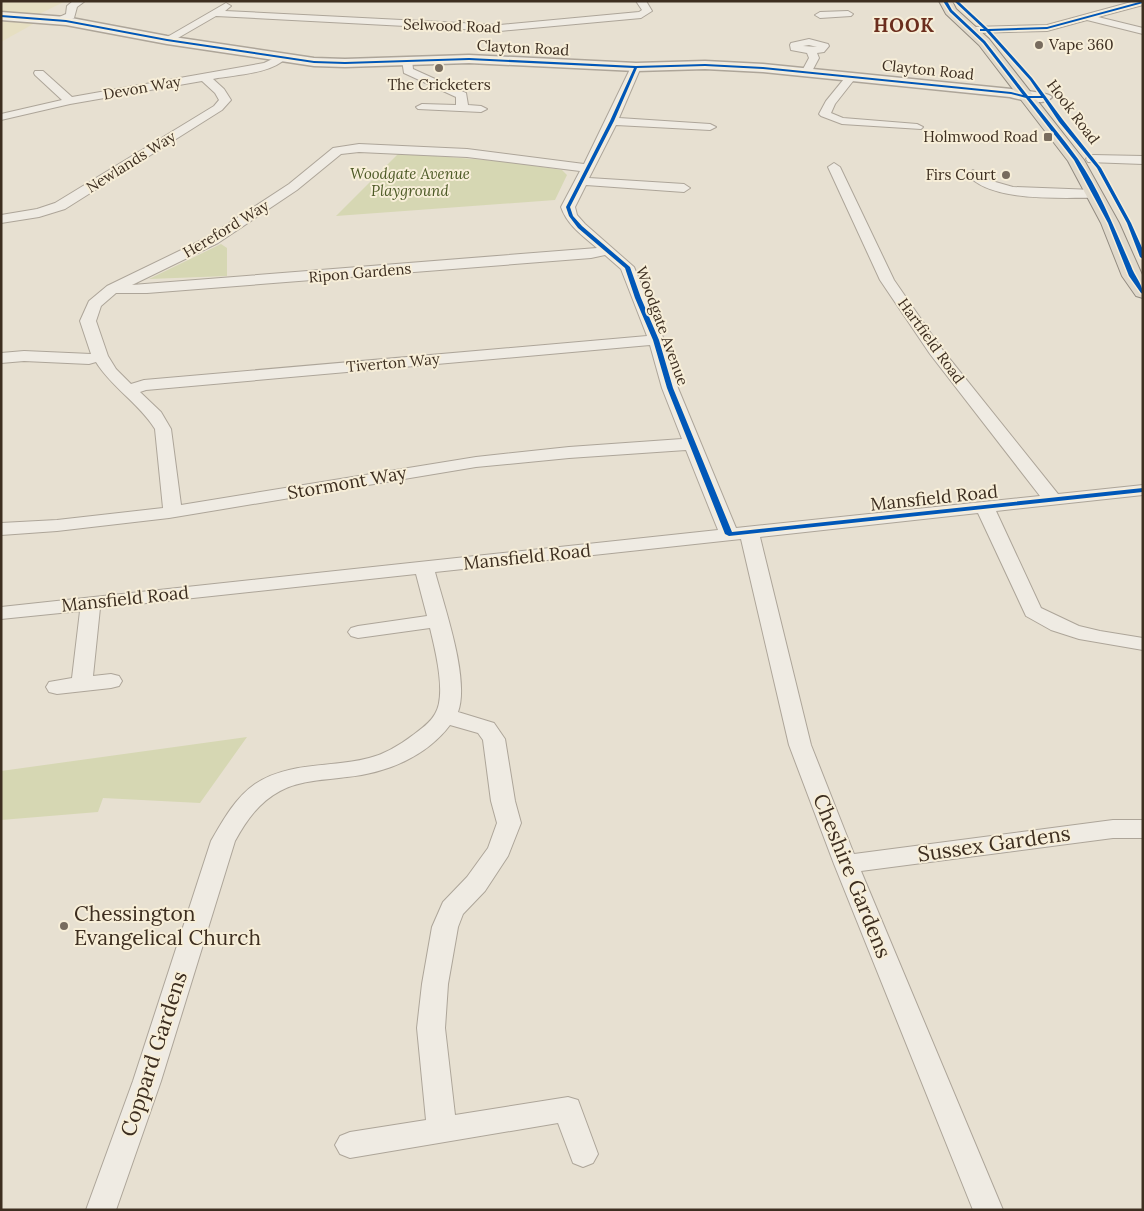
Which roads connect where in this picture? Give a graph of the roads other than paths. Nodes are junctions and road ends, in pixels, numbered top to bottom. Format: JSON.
{"nodes":[{"id":1,"x":80,"y":1,"type":"edge"},
{"id":2,"x":234,"y":1,"type":"edge"},
{"id":3,"x":641,"y":1,"type":"edge"},
{"id":4,"x":834,"y":1,"type":"edge"},
{"id":5,"x":945,"y":1,"type":"edge"},
{"id":6,"x":956,"y":1,"type":"edge"},
{"id":7,"x":1143,"y":2,"type":"edge"},
{"id":8,"x":214,"y":13,"type":"junction"},
{"id":9,"x":832,"y":14,"type":"junction"},
{"id":10,"x":848,"y":14,"type":"dead end"},
{"id":11,"x":820,"y":15,"type":"dead end"},
{"id":12,"x":1,"y":16,"type":"edge"},
{"id":13,"x":1087,"y":18,"type":"junction"},
{"id":14,"x":58,"y":21,"type":"junction"},
{"id":15,"x":979,"y":30,"type":"junction"},
{"id":16,"x":1143,"y":31,"type":"edge"},
{"id":17,"x":167,"y":40,"type":"junction"},
{"id":18,"x":811,"y":51,"type":"dead end"},
{"id":19,"x":281,"y":58,"type":"junction"},
{"id":20,"x":407,"y":60,"type":"junction"},
{"id":21,"x":636,"y":67,"type":"junction"},
{"id":22,"x":807,"y":71,"type":"junction"},
{"id":23,"x":39,"y":73,"type":"dead end"},
{"id":24,"x":852,"y":76,"type":"junction"},
{"id":25,"x":204,"y":77,"type":"junction"},
{"id":26,"x":1026,"y":97,"type":"junction"},
{"id":27,"x":1045,"y":97,"type":"junction"},
{"id":28,"x":70,"y":101,"type":"junction"},
{"id":29,"x":422,"y":107,"type":"dead end"},
{"id":30,"x":462,"y":108,"type":"junction"},
{"id":31,"x":481,"y":109,"type":"dead end"},
{"id":32,"x":1,"y":117,"type":"edge"},
{"id":33,"x":612,"y":121,"type":"junction"},
{"id":34,"x":710,"y":127,"type":"dead end"},
{"id":35,"x":917,"y":127,"type":"dead end"},
{"id":36,"x":1092,"y":160,"type":"junction"},
{"id":37,"x":1143,"y":160,"type":"edge"},
{"id":38,"x":587,"y":168,"type":"junction"},
{"id":39,"x":834,"y":168,"type":"dead end"},
{"id":40,"x":973,"y":174,"type":"dead end"},
{"id":41,"x":581,"y":181,"type":"junction"},
{"id":42,"x":684,"y":188,"type":"dead end"},
{"id":43,"x":1095,"y":194,"type":"junction"},
{"id":44,"x":1,"y":219,"type":"edge"},
{"id":45,"x":608,"y":250,"type":"junction"},
{"id":46,"x":1143,"y":257,"type":"edge"},
{"id":47,"x":112,"y":289,"type":"junction"},
{"id":48,"x":1143,"y":292,"type":"edge"},
{"id":49,"x":656,"y":340,"type":"junction"},
{"id":50,"x":100,"y":356,"type":"junction"},
{"id":51,"x":1,"y":358,"type":"edge"},
{"id":52,"x":130,"y":390,"type":"junction"},
{"id":53,"x":693,"y":444,"type":"junction"},
{"id":54,"x":1143,"y":490,"type":"edge"},
{"id":55,"x":1053,"y":500,"type":"junction"},
{"id":56,"x":985,"y":508,"type":"junction"},
{"id":57,"x":173,"y":511,"type":"junction"},
{"id":58,"x":1,"y":529,"type":"edge"},
{"id":59,"x":739,"y":533,"type":"junction"},
{"id":60,"x":424,"y":569,"type":"junction"},
{"id":61,"x":91,"y":602,"type":"junction"},
{"id":62,"x":1,"y":613,"type":"edge"},
{"id":63,"x":437,"y":621,"type":"junction"},
{"id":64,"x":358,"y":632,"type":"dead end"},
{"id":65,"x":1143,"y":644,"type":"edge"},
{"id":66,"x":111,"y":681,"type":"dead end"},
{"id":67,"x":82,"y":684,"type":"junction"},
{"id":68,"x":57,"y":687,"type":"dead end"},
{"id":69,"x":445,"y":717,"type":"junction"},
{"id":70,"x":1143,"y":829,"type":"edge"},
{"id":71,"x":846,"y":864,"type":"junction"},
{"id":72,"x":442,"y":1130,"type":"junction"},
{"id":73,"x":350,"y":1145,"type":"dead end"},
{"id":74,"x":583,"y":1154,"type":"dead end"},
{"id":75,"x":101,"y":1210,"type":"edge"},
{"id":76,"x":988,"y":1210,"type":"edge"}],
"edges":[{"from":1,"to":14,"type":"street"},
{"from":2,"to":8,"type":"street"},
{"from":3,"to":8,"type":"street","name":"Selwood Road"},
{"from":4,"to":9,"type":"street"},
{"from":5,"to":15,"type":"highway","name":"Hook Road"},
{"from":6,"to":15,"type":"highway","name":"Hook Road"},
{"from":7,"to":13,"type":"street"},
{"from":8,"to":17,"type":"street"},
{"from":9,"to":10,"type":"street"},
{"from":9,"to":11,"type":"street"},
{"from":12,"to":14,"type":"street","name":"Clayton Road"},
{"from":13,"to":15,"type":"street"},
{"from":13,"to":16,"type":"street"},
{"from":14,"to":17,"type":"street","name":"Clayton Road"},
{"from":15,"to":26,"type":"highway","name":"Hook Road"},
{"from":15,"to":27,"type":"highway","name":"Hook Road"},
{"from":17,"to":19,"type":"street","name":"Clayton Road"},
{"from":18,"to":22,"type":"street"},
{"from":19,"to":20,"type":"street","name":"Clayton Road"},
{"from":19,"to":25,"type":"street","name":"Devon Way"},
{"from":20,"to":21,"type":"street","name":"Clayton Road"},
{"from":20,"to":30,"type":"street"},
{"from":21,"to":22,"type":"street","name":"Clayton Road"},
{"from":21,"to":33,"type":"street","name":"Woodgate Avenue"},
{"from":22,"to":24,"type":"street","name":"Clayton Road"},
{"from":23,"to":28,"type":"street"},
{"from":24,"to":26,"type":"street","name":"Clayton Road"},
{"from":24,"to":35,"type":"street"},
{"from":25,"to":28,"type":"street","name":"Devon Way"},
{"from":25,"to":44,"type":"street","name":"Newlands Way"},
{"from":26,"to":27,"type":"street","name":"Clayton Road"},
{"from":26,"to":43,"type":"highway","name":"Hook Road"},
{"from":27,"to":36,"type":"highway","name":"Hook Road"},
{"from":28,"to":32,"type":"street","name":"Devon Way"},
{"from":29,"to":30,"type":"street"},
{"from":30,"to":31,"type":"street"},
{"from":33,"to":34,"type":"street"},
{"from":33,"to":38,"type":"street","name":"Woodgate Avenue"},
{"from":36,"to":37,"type":"street"},
{"from":36,"to":46,"type":"highway","name":"Hook Road"},
{"from":38,"to":41,"type":"street","name":"Woodgate Avenue"},
{"from":38,"to":47,"type":"street","name":"Hereford Way"},
{"from":39,"to":55,"type":"street","name":"Hartfield Road"},
{"from":40,"to":43,"type":"street"},
{"from":41,"to":42,"type":"street"},
{"from":41,"to":45,"type":"street","name":"Woodgate Avenue"},
{"from":43,"to":48,"type":"highway","name":"Hook Road"},
{"from":45,"to":47,"type":"street","name":"Ripon Gardens"},
{"from":45,"to":49,"type":"street","name":"Woodgate Avenue"},
{"from":47,"to":50,"type":"street","name":"Hereford Way"},
{"from":49,"to":52,"type":"street","name":"Tiverton Way"},
{"from":49,"to":53,"type":"street","name":"Woodgate Avenue"},
{"from":50,"to":51,"type":"street"},
{"from":50,"to":52,"type":"street","name":"Hereford Way"},
{"from":52,"to":57,"type":"street","name":"Hereford Way"},
{"from":53,"to":57,"type":"street","name":"Stormont Way"},
{"from":53,"to":59,"type":"street","name":"Woodgate Avenue"},
{"from":54,"to":55,"type":"street","name":"Mansfield Road"},
{"from":55,"to":56,"type":"street","name":"Mansfield Road"},
{"from":56,"to":59,"type":"street","name":"Mansfield Road"},
{"from":56,"to":65,"type":"street"},
{"from":57,"to":58,"type":"street","name":"Stormont Way"},
{"from":59,"to":60,"type":"street","name":"Mansfield Road"},
{"from":59,"to":71,"type":"street","name":"Cheshire Gardens"},
{"from":60,"to":61,"type":"street","name":"Mansfield Road"},
{"from":60,"to":63,"type":"street"},
{"from":61,"to":62,"type":"street","name":"Mansfield Road"},
{"from":61,"to":67,"type":"street"},
{"from":63,"to":64,"type":"street"},
{"from":63,"to":69,"type":"street"},
{"from":66,"to":67,"type":"street"},
{"from":67,"to":68,"type":"street"},
{"from":69,"to":72,"type":"street"},
{"from":69,"to":75,"type":"street","name":"Coppard Gardens"},
{"from":70,"to":71,"type":"street","name":"Sussex Gardens"},
{"from":71,"to":76,"type":"street","name":"Cheshire Gardens"},
{"from":72,"to":73,"type":"street"},
{"from":72,"to":74,"type":"street"}]}
